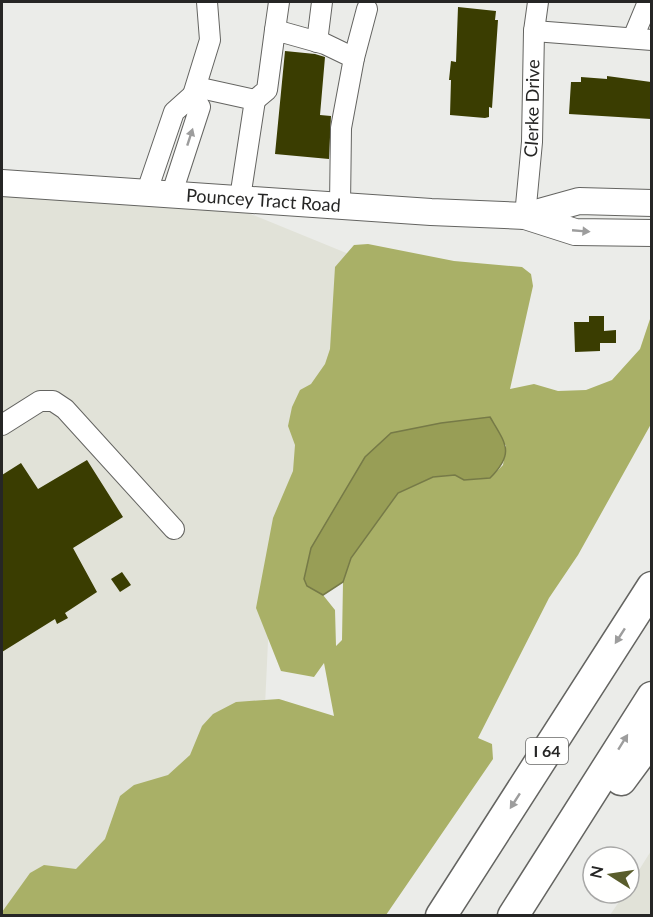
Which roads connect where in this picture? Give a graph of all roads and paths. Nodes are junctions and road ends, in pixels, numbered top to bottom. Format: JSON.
{"nodes":[{"id":1,"x":207,"y":2,"type":"edge"},
{"id":2,"x":279,"y":2,"type":"edge"},
{"id":3,"x":322,"y":2,"type":"edge"},
{"id":4,"x":538,"y":2,"type":"edge"},
{"id":5,"x":648,"y":2,"type":"edge"},
{"id":6,"x":367,"y":9,"type":"dead end"},
{"id":7,"x":275,"y":30,"type":"junction"},
{"id":8,"x":534,"y":32,"type":"junction"},
{"id":9,"x":642,"y":39,"type":"edge"},
{"id":10,"x":317,"y":42,"type":"junction"},
{"id":11,"x":354,"y":58,"type":"junction"},
{"id":12,"x":194,"y":91,"type":"junction"},
{"id":13,"x":255,"y":100,"type":"junction"},
{"id":14,"x":2,"y":183,"type":"edge"},
{"id":15,"x":147,"y":191,"type":"junction"},
{"id":16,"x":172,"y":193,"type":"junction"},
{"id":17,"x":240,"y":198,"type":"junction"},
{"id":18,"x":651,"y":203,"type":"edge"},
{"id":19,"x":340,"y":205,"type":"junction"},
{"id":20,"x":525,"y":216,"type":"junction"},
{"id":21,"x":651,"y":233,"type":"edge"},
{"id":22,"x":2,"y":425,"type":"edge"},
{"id":23,"x":174,"y":529,"type":"dead end"},
{"id":24,"x":651,"y":587,"type":"edge"},
{"id":25,"x":651,"y":697,"type":"edge"},
{"id":26,"x":651,"y":738,"type":"edge"},
{"id":27,"x":441,"y":915,"type":"edge"},
{"id":28,"x":513,"y":915,"type":"edge"},
{"id":29,"x":521,"y":915,"type":"edge"}],
"edges":[{"from":1,"to":12,"type":"street"},
{"from":2,"to":7,"type":"street"},
{"from":3,"to":10,"type":"street"},
{"from":4,"to":8,"type":"street","name":"Clerke Drive"},
{"from":5,"to":9,"type":"street"},
{"from":6,"to":11,"type":"street"},
{"from":7,"to":10,"type":"street"},
{"from":7,"to":13,"type":"street"},
{"from":8,"to":9,"type":"street"},
{"from":8,"to":20,"type":"street","name":"Clerke Drive"},
{"from":10,"to":11,"type":"street"},
{"from":11,"to":19,"type":"street"},
{"from":12,"to":13,"type":"street"},
{"from":12,"to":15,"type":"street"},
{"from":16,"to":12,"type":"street","one_way":true},
{"from":13,"to":17,"type":"street"},
{"from":14,"to":15,"type":"main road","name":"Pouncey Tract Road"},
{"from":15,"to":16,"type":"main road","name":"Pouncey Tract Road"},
{"from":16,"to":17,"type":"main road","name":"Pouncey Tract Road"},
{"from":17,"to":19,"type":"main road","name":"Pouncey Tract Road"},
{"from":18,"to":20,"type":"main road","name":"Pouncey Tract Road"},
{"from":19,"to":20,"type":"main road","name":"Pouncey Tract Road"},
{"from":20,"to":21,"type":"main road","name":"Pouncey Tract Road","one_way":true},
{"from":22,"to":23,"type":"street"},
{"from":24,"to":27,"type":"highway","number":"I 64","one_way":true},
{"from":28,"to":25,"type":"highway","one_way":true},
{"from":26,"to":29,"type":"highway"}]}
